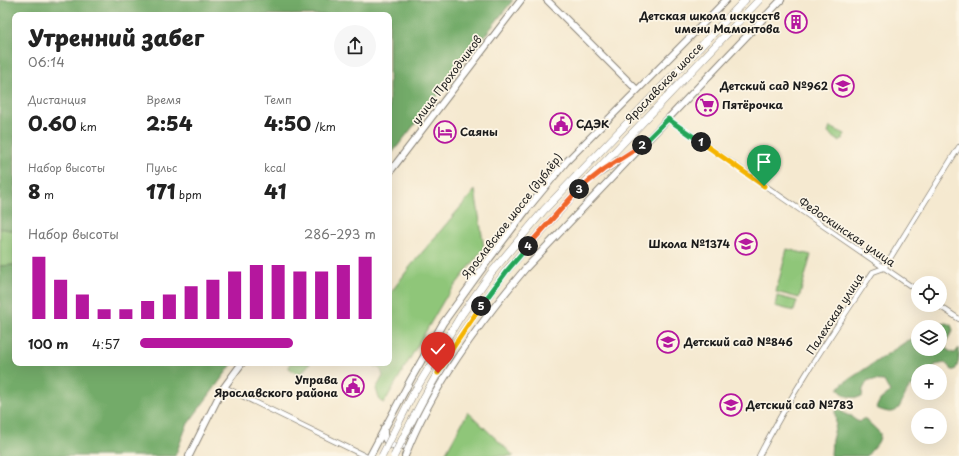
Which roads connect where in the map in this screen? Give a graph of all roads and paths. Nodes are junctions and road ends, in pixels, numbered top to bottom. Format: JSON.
{"nodes":[{"id":1,"x":521,"y":0,"type":"edge"},
{"id":2,"x":547,"y":0,"type":"edge"},
{"id":3,"x":726,"y":0,"type":"edge"},
{"id":4,"x":745,"y":0,"type":"edge"},
{"id":5,"x":759,"y":0,"type":"edge"},
{"id":6,"x":780,"y":0,"type":"edge"},
{"id":7,"x":637,"y":90,"type":"junction"},
{"id":8,"x":668,"y":119,"type":"junction"},
{"id":9,"x":645,"y":143,"type":"junction"},
{"id":10,"x":959,"y":147,"type":"edge"},
{"id":11,"x":392,"y":169,"type":"edge"},
{"id":12,"x":580,"y":188,"type":"junction"},
{"id":13,"x":884,"y":268,"type":"junction"},
{"id":14,"x":911,"y":286,"type":"edge"},
{"id":15,"x":947,"y":311,"type":"edge"},
{"id":16,"x":959,"y":319,"type":"edge"},
{"id":17,"x":240,"y":366,"type":"edge"},
{"id":18,"x":224,"y":387,"type":"junction"},
{"id":19,"x":384,"y":427,"type":"junction"},
{"id":20,"x":411,"y":440,"type":"junction"},
{"id":21,"x":189,"y":456,"type":"edge"},
{"id":22,"x":365,"y":456,"type":"edge"},
{"id":23,"x":370,"y":456,"type":"edge"},
{"id":24,"x":382,"y":456,"type":"edge"},
{"id":25,"x":394,"y":456,"type":"edge"},
{"id":26,"x":405,"y":456,"type":"edge"},
{"id":27,"x":759,"y":456,"type":"edge"}],
"edges":[{"from":1,"to":11,"type":"street","name":"улица Проходчиков"},
{"from":2,"to":7,"type":"street"},
{"from":3,"to":7,"type":"street","name":"Ярославское шоссе (дублёр)"},
{"from":4,"to":24,"type":"main road","name":"Ярославское шоссе","bridge":true},
{"from":5,"to":12,"type":"main road","name":"Ярославское шоссе"},
{"from":6,"to":8,"type":"street"},
{"from":7,"to":19,"type":"street","name":"Ярославское шоссе (дублёр)"},
{"from":8,"to":9,"type":"street"},
{"from":8,"to":13,"type":"street","name":"Федоскинская улица"},
{"from":9,"to":12,"type":"street"},
{"from":9,"to":20,"type":"street"},
{"from":10,"to":13,"type":"street","name":"Палехская улица"},
{"from":12,"to":25,"type":"main road","name":"Ярославское шоссе","bridge":true},
{"from":13,"to":14,"type":"street","name":"Федоскинская улица"},
{"from":13,"to":27,"type":"street","name":"Палехская улица"},
{"from":15,"to":16,"type":"street"},
{"from":17,"to":18,"type":"street"},
{"from":18,"to":21,"type":"street"},
{"from":18,"to":22,"type":"street"},
{"from":19,"to":20,"type":"street"},
{"from":19,"to":23,"type":"street","name":"Ярославское шоссе (дублёр)"},
{"from":20,"to":26,"type":"street"}]}
